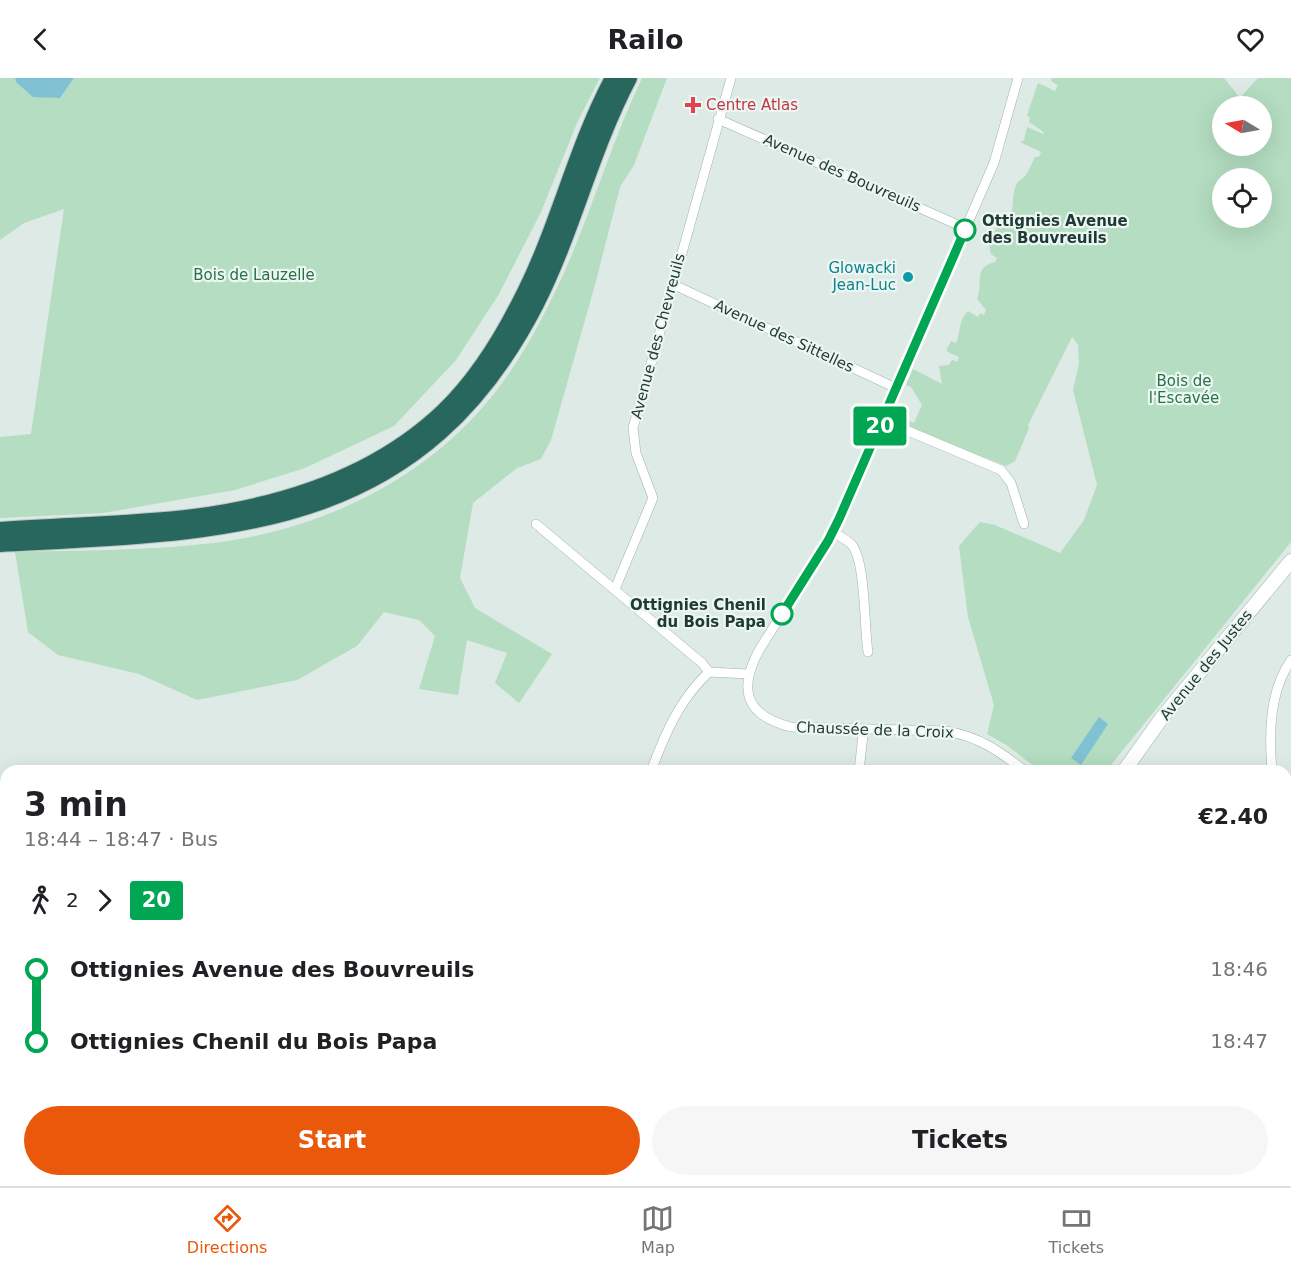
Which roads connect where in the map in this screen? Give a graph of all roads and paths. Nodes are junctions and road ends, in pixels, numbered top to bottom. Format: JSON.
{"nodes":[{"id":1,"x":613,"y":78,"type":"edge"},
{"id":2,"x":629,"y":78,"type":"edge"},
{"id":3,"x":731,"y":78,"type":"edge"},
{"id":4,"x":1018,"y":78,"type":"edge"},
{"id":5,"x":718,"y":119,"type":"junction"},
{"id":6,"x":965,"y":228,"type":"junction"},
{"id":7,"x":672,"y":284,"type":"junction"},
{"id":8,"x":896,"y":388,"type":"junction"},
{"id":9,"x":882,"y":420,"type":"junction"},
{"id":10,"x":536,"y":524,"type":"dead end"},
{"id":11,"x":1024,"y":524,"type":"dead end"},
{"id":12,"x":0,"y":530,"type":"edge"},
{"id":13,"x":96,"y":532,"type":"junction"},
{"id":14,"x":833,"y":532,"type":"junction"},
{"id":15,"x":0,"y":544,"type":"edge"},
{"id":16,"x":1291,"y":561,"type":"edge"},
{"id":17,"x":615,"y":589,"type":"junction"},
{"id":18,"x":868,"y":652,"type":"dead end"},
{"id":19,"x":1291,"y":660,"type":"edge"},
{"id":20,"x":709,"y":672,"type":"junction"},
{"id":21,"x":748,"y":674,"type":"junction"},
{"id":22,"x":863,"y":735,"type":"dead end"},
{"id":23,"x":654,"y":765,"type":"edge"},
{"id":24,"x":860,"y":765,"type":"edge"},
{"id":25,"x":1017,"y":765,"type":"edge"},
{"id":26,"x":1128,"y":765,"type":"edge"},
{"id":27,"x":1272,"y":765,"type":"edge"}],
"edges":[{"from":1,"to":13,"type":"highway"},
{"from":2,"to":13,"type":"highway"},
{"from":3,"to":5,"type":"street","name":"Avenue des Chevreuils"},
{"from":4,"to":6,"type":"street"},
{"from":5,"to":6,"type":"street","name":"Avenue des Bouvreuils"},
{"from":5,"to":7,"type":"street","name":"Avenue des Chevreuils"},
{"from":6,"to":8,"type":"street"},
{"from":7,"to":8,"type":"street","name":"Avenue des Sittelles"},
{"from":7,"to":17,"type":"street","name":"Avenue des Chevreuils"},
{"from":8,"to":9,"type":"street"},
{"from":9,"to":11,"type":"street"},
{"from":9,"to":14,"type":"street"},
{"from":10,"to":17,"type":"street"},
{"from":12,"to":13,"type":"highway"},
{"from":13,"to":15,"type":"highway"},
{"from":14,"to":18,"type":"street"},
{"from":14,"to":21,"type":"street"},
{"from":16,"to":26,"type":"main road","name":"Avenue des Justes"},
{"from":17,"to":20,"type":"street"},
{"from":19,"to":27,"type":"street"},
{"from":20,"to":21,"type":"street"},
{"from":20,"to":23,"type":"street"},
{"from":21,"to":25,"type":"street","name":"Chaussée de la Croix"},
{"from":22,"to":24,"type":"street"}]}
